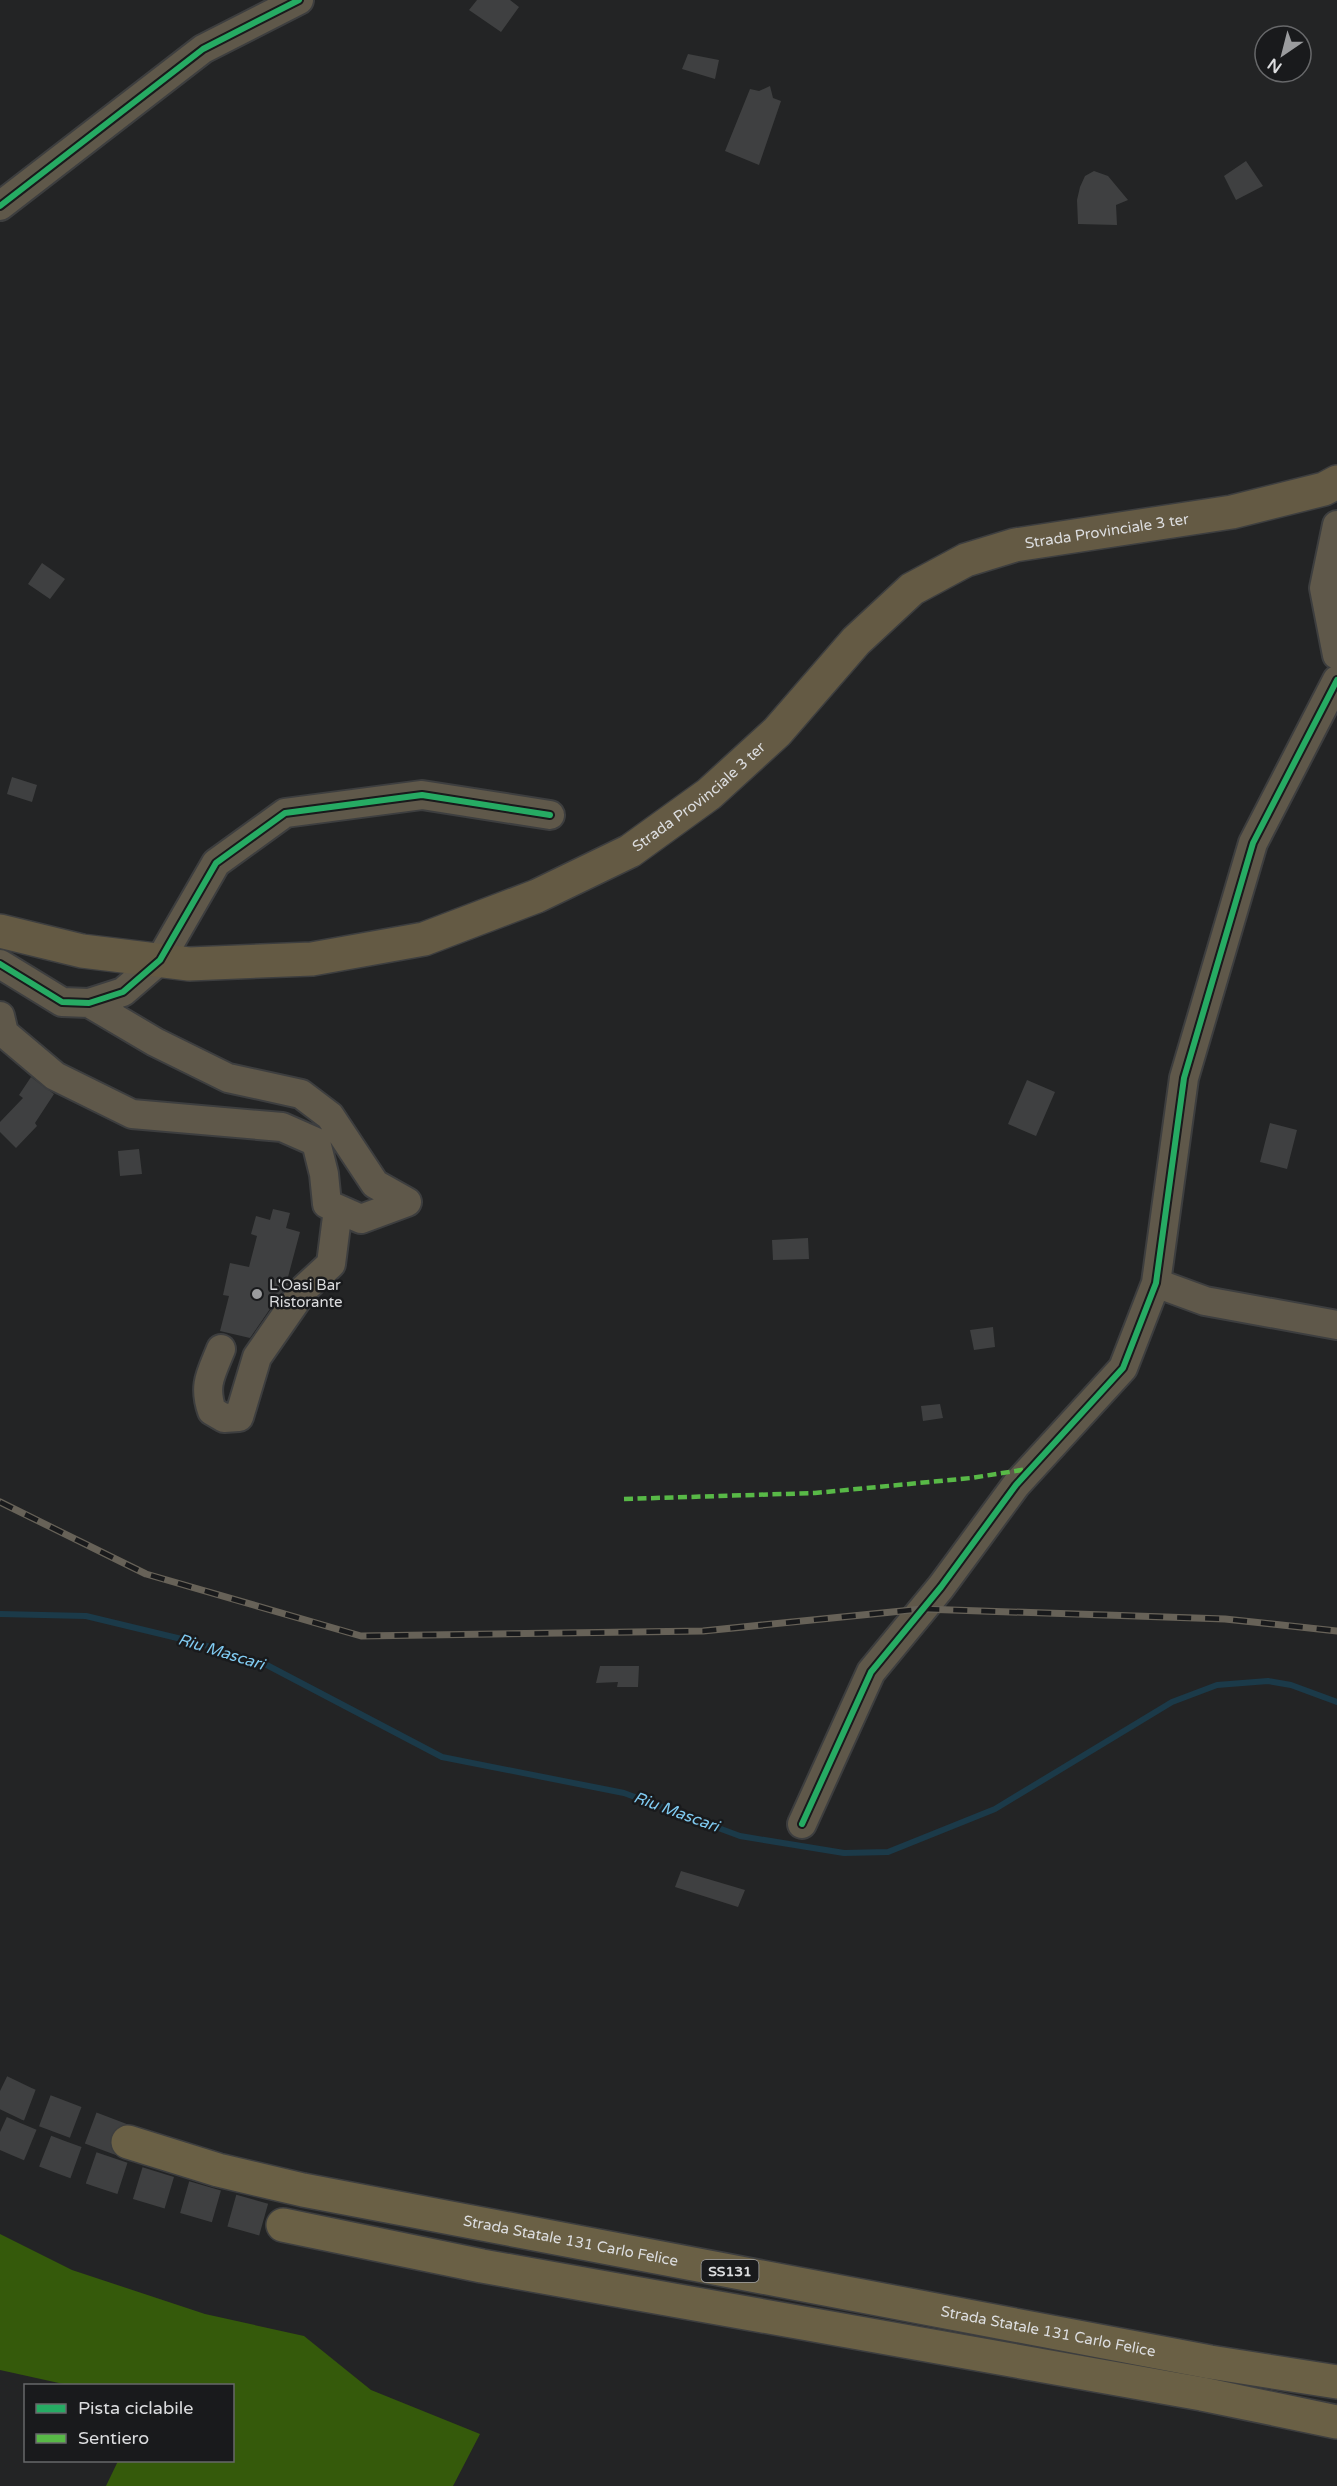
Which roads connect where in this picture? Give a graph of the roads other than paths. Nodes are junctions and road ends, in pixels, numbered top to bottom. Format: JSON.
{"nodes":[{"id":1,"x":299,"y":0,"type":"edge"},
{"id":2,"x":0,"y":206,"type":"edge"},
{"id":3,"x":1337,"y":482,"type":"edge"},
{"id":4,"x":1337,"y":525,"type":"edge"},
{"id":5,"x":1337,"y":655,"type":"edge"},
{"id":6,"x":1337,"y":680,"type":"edge"},
{"id":7,"x":549,"y":815,"type":"dead end"},
{"id":8,"x":0,"y":931,"type":"edge"},
{"id":9,"x":160,"y":960,"type":"junction"},
{"id":10,"x":0,"y":964,"type":"edge"},
{"id":11,"x":88,"y":1003,"type":"junction"},
{"id":12,"x":0,"y":1016,"type":"edge"},
{"id":13,"x":338,"y":1209,"type":"junction"},
{"id":14,"x":1156,"y":1283,"type":"junction"},
{"id":15,"x":1337,"y":1325,"type":"edge"},
{"id":16,"x":221,"y":1348,"type":"dead end"},
{"id":17,"x":802,"y":1824,"type":"dead end"},
{"id":18,"x":128,"y":2142,"type":"tunnel mouth"},
{"id":19,"x":283,"y":2225,"type":"tunnel mouth"},
{"id":20,"x":1337,"y":2382,"type":"edge"},
{"id":21,"x":1337,"y":2422,"type":"edge"}],
"edges":[{"from":1,"to":2,"type":"street"},
{"from":3,"to":9,"type":"main road","name":"Strada Provinciale 3 ter"},
{"from":4,"to":5,"type":"street"},
{"from":6,"to":14,"type":"street"},
{"from":7,"to":9,"type":"street"},
{"from":8,"to":9,"type":"main road","name":"Strada Provinciale 3 ter"},
{"from":9,"to":11,"type":"street"},
{"from":10,"to":11,"type":"street"},
{"from":11,"to":13,"type":"street"},
{"from":12,"to":13,"type":"street"},
{"from":13,"to":16,"type":"street"},
{"from":14,"to":15,"type":"street"},
{"from":14,"to":17,"type":"street"},
{"from":18,"to":20,"type":"highway","name":"Strada Statale 131 Carlo Felice","number":"SS131"},
{"from":19,"to":21,"type":"highway"}]}
